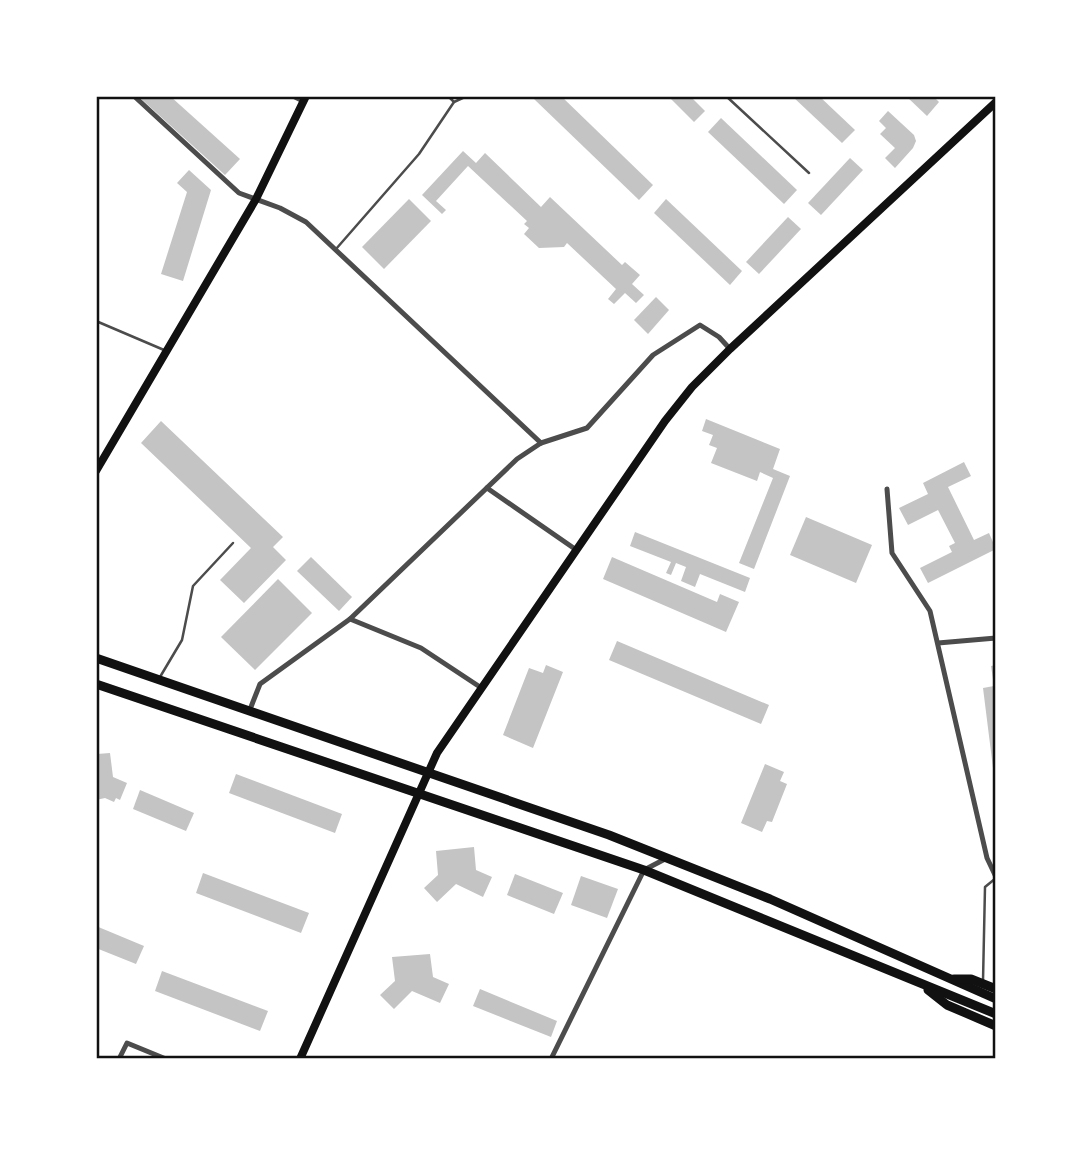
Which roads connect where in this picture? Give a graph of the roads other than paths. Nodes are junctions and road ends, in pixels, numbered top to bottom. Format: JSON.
{"nodes":[{"id":1,"x":134,"y":96,"type":"edge"},
{"id":2,"x":293,"y":96,"type":"edge"},
{"id":3,"x":448,"y":96,"type":"edge"},
{"id":4,"x":467,"y":96,"type":"edge"},
{"id":5,"x":726,"y":96,"type":"edge"},
{"id":6,"x":305,"y":99,"type":"edge"},
{"id":7,"x":454,"y":102,"type":"junction"},
{"id":8,"x":996,"y":102,"type":"edge"},
{"id":9,"x":809,"y":173,"type":"dead end"},
{"id":10,"x":256,"y":199,"type":"junction"},
{"id":11,"x":337,"y":249,"type":"junction"},
{"id":12,"x":96,"y":321,"type":"edge"},
{"id":13,"x":730,"y":349,"type":"junction"},
{"id":14,"x":167,"y":352,"type":"junction"},
{"id":15,"x":541,"y":443,"type":"junction"},
{"id":16,"x":96,"y":471,"type":"edge"},
{"id":17,"x":487,"y":488,"type":"junction"},
{"id":18,"x":887,"y":488,"type":"dead end"},
{"id":19,"x":233,"y":543,"type":"dead end"},
{"id":20,"x":575,"y":549,"type":"junction"},
{"id":21,"x":350,"y":619,"type":"junction"},
{"id":22,"x":996,"y":638,"type":"edge"},
{"id":23,"x":938,"y":643,"type":"junction"},
{"id":24,"x":96,"y":658,"type":"edge"},
{"id":25,"x":158,"y":680,"type":"junction"},
{"id":26,"x":96,"y":684,"type":"edge"},
{"id":27,"x":480,"y":687,"type":"junction"},
{"id":28,"x":249,"y":712,"type":"junction"},
{"id":29,"x":427,"y":773,"type":"junction"},
{"id":30,"x":417,"y":793,"type":"junction"},
{"id":31,"x":667,"y":858,"type":"junction"},
{"id":32,"x":644,"y":870,"type":"junction"},
{"id":33,"x":996,"y":877,"type":"edge"},
{"id":34,"x":949,"y":979,"type":"junction"},
{"id":35,"x":919,"y":983,"type":"junction"},
{"id":36,"x":983,"y":984,"type":"junction"},
{"id":37,"x":996,"y":989,"type":"edge"},
{"id":38,"x":996,"y":999,"type":"edge"},
{"id":39,"x":996,"y":1014,"type":"edge"},
{"id":40,"x":996,"y":1026,"type":"edge"},
{"id":41,"x":119,"y":1059,"type":"edge"},
{"id":42,"x":166,"y":1059,"type":"edge"},
{"id":43,"x":300,"y":1059,"type":"edge"},
{"id":44,"x":551,"y":1059,"type":"edge"}],
"edges":[{"from":1,"to":10,"type":"street"},
{"from":2,"to":6,"type":"street"},
{"from":3,"to":7,"type":"lane"},
{"from":4,"to":7,"type":"lane"},
{"from":5,"to":9,"type":"lane"},
{"from":6,"to":10,"type":"main road"},
{"from":7,"to":11,"type":"lane"},
{"from":8,"to":13,"type":"main road"},
{"from":10,"to":11,"type":"street"},
{"from":10,"to":14,"type":"main road"},
{"from":11,"to":15,"type":"street"},
{"from":12,"to":14,"type":"lane"},
{"from":13,"to":15,"type":"street"},
{"from":13,"to":20,"type":"main road"},
{"from":14,"to":16,"type":"main road"},
{"from":15,"to":17,"type":"street"},
{"from":17,"to":20,"type":"street"},
{"from":17,"to":21,"type":"street"},
{"from":18,"to":23,"type":"street"},
{"from":19,"to":25,"type":"lane"},
{"from":20,"to":27,"type":"main road"},
{"from":21,"to":27,"type":"street"},
{"from":21,"to":28,"type":"street"},
{"from":22,"to":23,"type":"street"},
{"from":23,"to":33,"type":"street"},
{"from":24,"to":25,"type":"main road"},
{"from":25,"to":28,"type":"main road"},
{"from":26,"to":30,"type":"main road"},
{"from":27,"to":29,"type":"main road"},
{"from":28,"to":29,"type":"main road"},
{"from":29,"to":30,"type":"main road"},
{"from":29,"to":31,"type":"main road"},
{"from":30,"to":32,"type":"main road"},
{"from":30,"to":43,"type":"main road"},
{"from":31,"to":32,"type":"street"},
{"from":31,"to":34,"type":"main road"},
{"from":32,"to":35,"type":"main road"},
{"from":32,"to":44,"type":"street"},
{"from":33,"to":36,"type":"lane"},
{"from":34,"to":36,"type":"main road"},
{"from":34,"to":38,"type":"main road"},
{"from":35,"to":39,"type":"main road"},
{"from":35,"to":40,"type":"main road"},
{"from":36,"to":37,"type":"main road"},
{"from":41,"to":42,"type":"street"}]}
